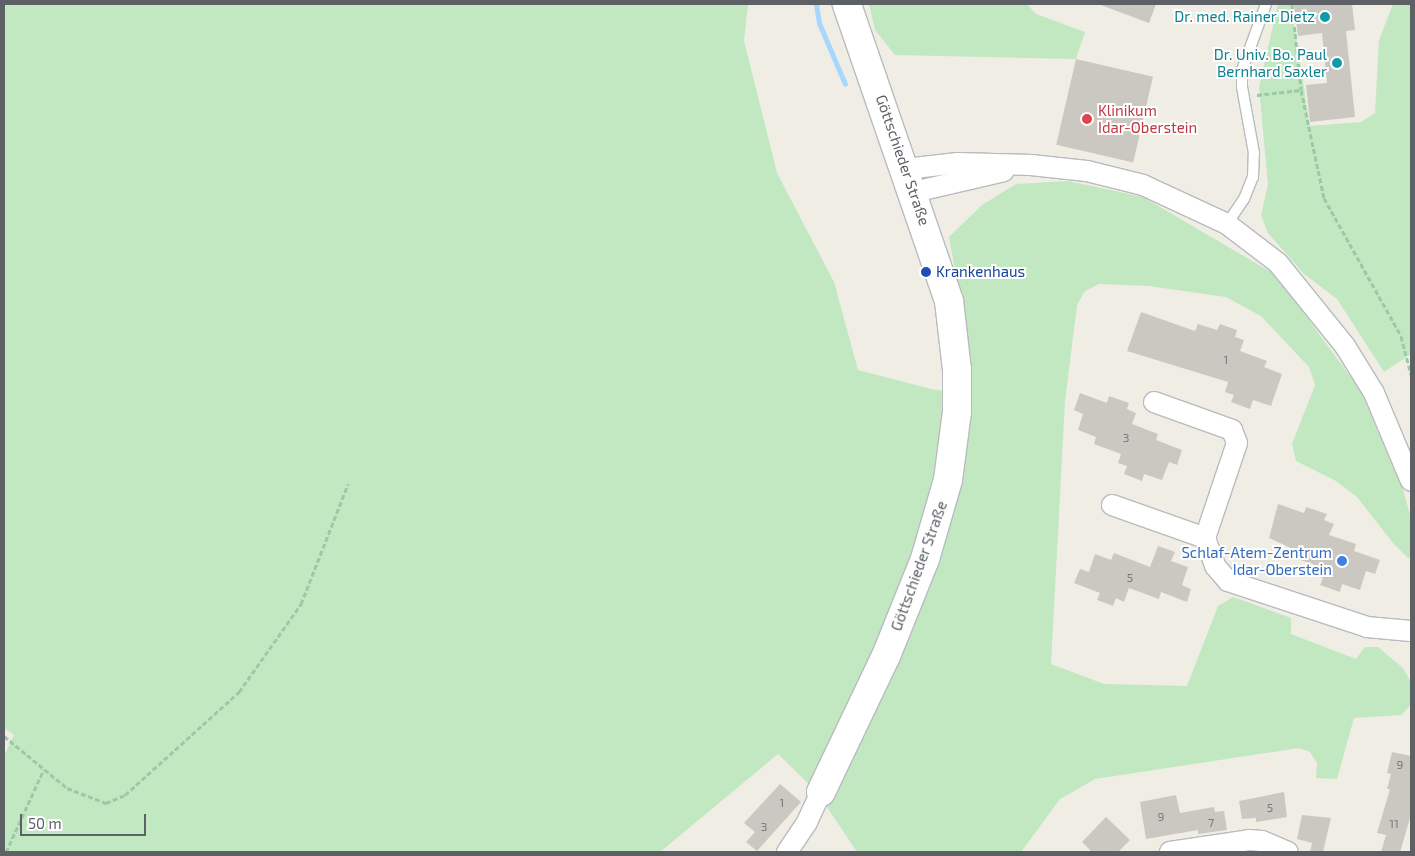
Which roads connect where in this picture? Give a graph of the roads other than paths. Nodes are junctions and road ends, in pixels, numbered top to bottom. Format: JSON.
{"nodes":[{"id":1,"x":847,"y":4,"type":"edge"},
{"id":2,"x":1266,"y":4,"type":"edge"},
{"id":3,"x":909,"y":180,"type":"junction"},
{"id":4,"x":1227,"y":224,"type":"junction"},
{"id":5,"x":1154,"y":402,"type":"dead end"},
{"id":6,"x":1411,"y":481,"type":"edge"},
{"id":7,"x":1112,"y":505,"type":"dead end"},
{"id":8,"x":1205,"y":538,"type":"junction"},
{"id":9,"x":1411,"y":631,"type":"edge"},
{"id":10,"x":821,"y":792,"type":"joint"},
{"id":11,"x":787,"y":852,"type":"edge"},
{"id":12,"x":1170,"y":852,"type":"edge"},
{"id":13,"x":1288,"y":852,"type":"edge"}],
"edges":[{"from":1,"to":3,"type":"street","name":"Göttschieder Straße"},
{"from":2,"to":4,"type":"lane"},
{"from":3,"to":4,"type":"street"},
{"from":3,"to":10,"type":"street","name":"Göttschieder Straße"},
{"from":4,"to":6,"type":"street"},
{"from":5,"to":8,"type":"street"},
{"from":7,"to":8,"type":"street"},
{"from":8,"to":9,"type":"street"},
{"from":10,"to":11,"type":"street","name":"Göttschieder Straße"},
{"from":12,"to":13,"type":"street"}]}
